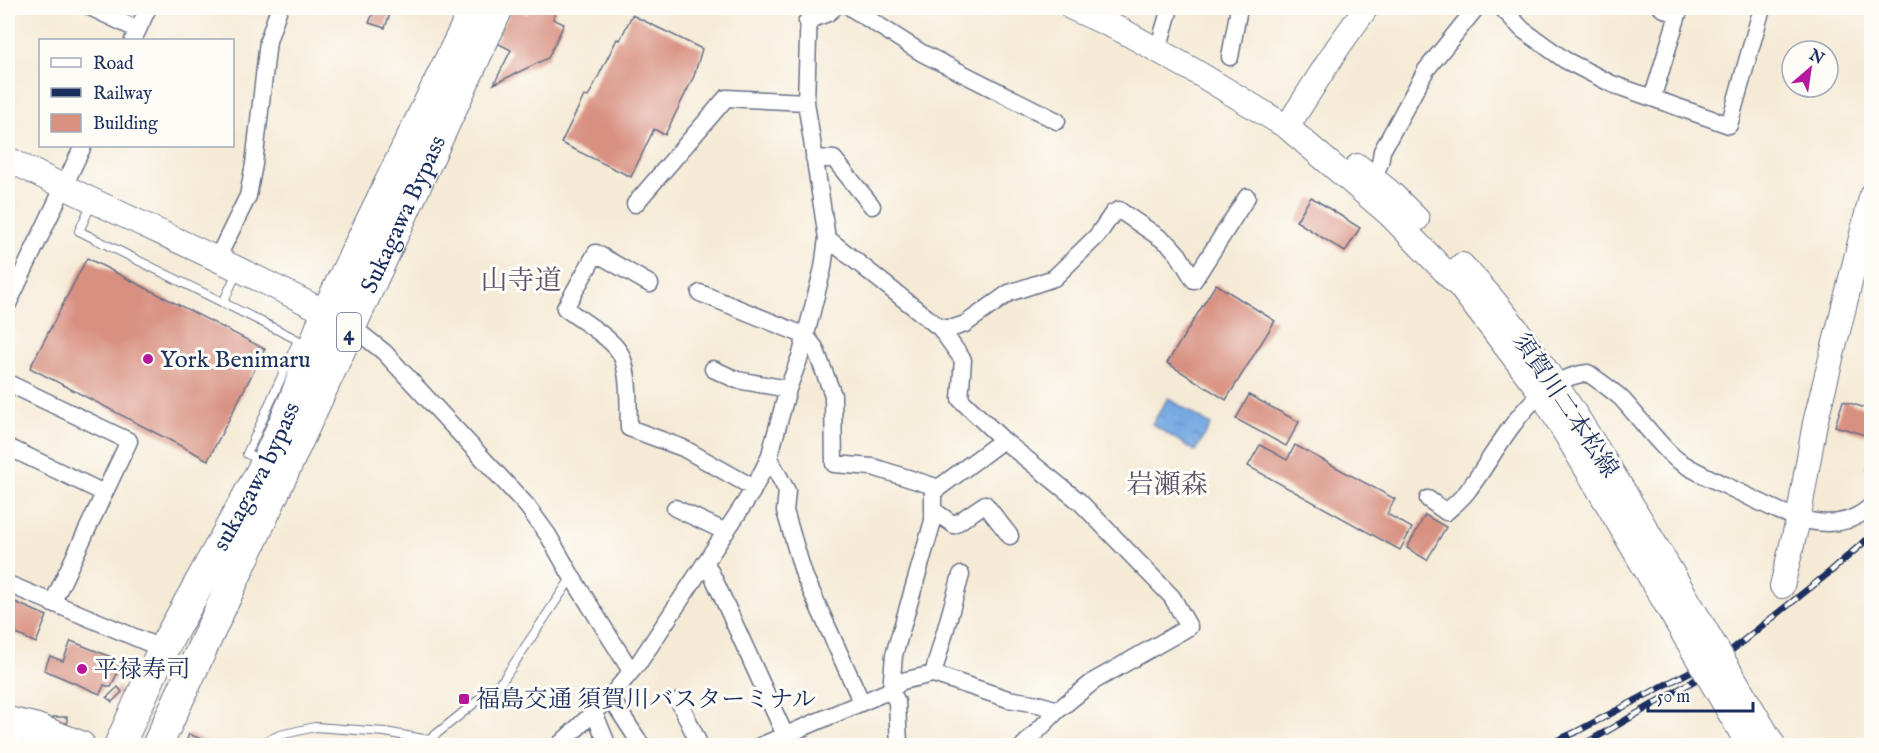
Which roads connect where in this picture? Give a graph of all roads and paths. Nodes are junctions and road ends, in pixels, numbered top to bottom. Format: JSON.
{"nodes":[{"id":1,"x":92,"y":8,"type":"edge"},
{"id":2,"x":148,"y":8,"type":"edge"},
{"id":3,"x":279,"y":8,"type":"edge"},
{"id":4,"x":475,"y":8,"type":"edge"},
{"id":5,"x":498,"y":8,"type":"edge"},
{"id":6,"x":834,"y":8,"type":"edge"},
{"id":7,"x":851,"y":8,"type":"edge"},
{"id":8,"x":1072,"y":8,"type":"edge"},
{"id":9,"x":1101,"y":8,"type":"edge"},
{"id":10,"x":1170,"y":8,"type":"edge"},
{"id":11,"x":1239,"y":8,"type":"edge"},
{"id":12,"x":1366,"y":8,"type":"edge"},
{"id":13,"x":1476,"y":8,"type":"edge"},
{"id":14,"x":1502,"y":8,"type":"edge"},
{"id":15,"x":1662,"y":8,"type":"edge"},
{"id":16,"x":1762,"y":8,"type":"edge"},
{"id":17,"x":1679,"y":11,"type":"edge"},
{"id":18,"x":808,"y":14,"type":"edge"},
{"id":19,"x":135,"y":35,"type":"edge"},
{"id":20,"x":1161,"y":39,"type":"junction"},
{"id":21,"x":1230,"y":57,"type":"dead end"},
{"id":22,"x":1653,"y":96,"type":"junction"},
{"id":23,"x":806,"y":102,"type":"junction"},
{"id":24,"x":1057,"y":121,"type":"dead end"},
{"id":25,"x":1291,"y":121,"type":"junction"},
{"id":26,"x":83,"y":147,"type":"edge"},
{"id":27,"x":814,"y":158,"type":"junction"},
{"id":28,"x":8,"y":159,"type":"edge"},
{"id":29,"x":1373,"y":178,"type":"junction"},
{"id":30,"x":63,"y":187,"type":"junction"},
{"id":31,"x":1872,"y":194,"type":"edge"},
{"id":32,"x":1248,"y":197,"type":"dead end"},
{"id":33,"x":93,"y":201,"type":"junction"},
{"id":34,"x":635,"y":204,"type":"dead end"},
{"id":35,"x":872,"y":206,"type":"dead end"},
{"id":36,"x":827,"y":237,"type":"junction"},
{"id":37,"x":228,"y":264,"type":"junction"},
{"id":38,"x":12,"y":281,"type":"edge"},
{"id":39,"x":651,"y":284,"type":"dead end"},
{"id":40,"x":700,"y":293,"type":"dead end"},
{"id":41,"x":224,"y":303,"type":"junction"},
{"id":42,"x":8,"y":304,"type":"edge"},
{"id":43,"x":338,"y":320,"type":"junction"},
{"id":44,"x":940,"y":328,"type":"junction"},
{"id":45,"x":806,"y":336,"type":"junction"},
{"id":46,"x":713,"y":369,"type":"dead end"},
{"id":47,"x":8,"y":383,"type":"edge"},
{"id":48,"x":1549,"y":389,"type":"junction"},
{"id":49,"x":788,"y":390,"type":"junction"},
{"id":50,"x":286,"y":394,"type":"junction"},
{"id":51,"x":1003,"y":440,"type":"junction"},
{"id":52,"x":8,"y":447,"type":"edge"},
{"id":53,"x":768,"y":458,"type":"junction"},
{"id":54,"x":754,"y":488,"type":"junction"},
{"id":55,"x":933,"y":492,"type":"junction"},
{"id":56,"x":104,"y":493,"type":"junction"},
{"id":57,"x":1614,"y":495,"type":"junction"},
{"id":58,"x":1428,"y":499,"type":"dead end"},
{"id":59,"x":1872,"y":505,"type":"edge"},
{"id":60,"x":675,"y":508,"type":"dead end"},
{"id":61,"x":933,"y":510,"type":"junction"},
{"id":62,"x":1798,"y":520,"type":"junction"},
{"id":63,"x":726,"y":532,"type":"junction"},
{"id":64,"x":1010,"y":536,"type":"dead end"},
{"id":65,"x":705,"y":563,"type":"junction"},
{"id":66,"x":961,"y":575,"type":"dead end"},
{"id":67,"x":572,"y":578,"type":"junction"},
{"id":68,"x":8,"y":585,"type":"edge"},
{"id":69,"x":1782,"y":586,"type":"dead end"},
{"id":70,"x":52,"y":604,"type":"junction"},
{"id":71,"x":163,"y":649,"type":"junction"},
{"id":72,"x":193,"y":666,"type":"junction"},
{"id":73,"x":631,"y":671,"type":"junction"},
{"id":74,"x":933,"y":674,"type":"junction"},
{"id":75,"x":891,"y":690,"type":"junction"},
{"id":76,"x":610,"y":697,"type":"junction"},
{"id":77,"x":679,"y":701,"type":"dead end"},
{"id":78,"x":861,"y":701,"type":"junction"},
{"id":79,"x":1058,"y":710,"type":"junction"},
{"id":80,"x":594,"y":712,"type":"junction"},
{"id":81,"x":8,"y":723,"type":"edge"},
{"id":82,"x":787,"y":740,"type":"edge"},
{"id":83,"x":123,"y":742,"type":"edge"},
{"id":84,"x":53,"y":746,"type":"edge"},
{"id":85,"x":80,"y":746,"type":"edge"},
{"id":86,"x":157,"y":746,"type":"edge"},
{"id":87,"x":164,"y":746,"type":"edge"},
{"id":88,"x":255,"y":746,"type":"edge"},
{"id":89,"x":558,"y":746,"type":"edge"},
{"id":90,"x":608,"y":746,"type":"edge"},
{"id":91,"x":642,"y":746,"type":"edge"},
{"id":92,"x":699,"y":746,"type":"edge"},
{"id":93,"x":760,"y":746,"type":"edge"},
{"id":94,"x":899,"y":746,"type":"edge"},
{"id":95,"x":1023,"y":746,"type":"edge"},
{"id":96,"x":1749,"y":746,"type":"edge"},
{"id":97,"x":1774,"y":746,"type":"edge"}],
"edges":[{"from":1,"to":19,"type":"street"},
{"from":2,"to":19,"type":"street"},
{"from":3,"to":37,"type":"street"},
{"from":4,"to":43,"type":"highway","name":"sukagawa bypass","number":"4"},
{"from":5,"to":43,"type":"highway","name":"Sukagawa Bypass","number":"4"},
{"from":6,"to":18,"type":"street"},
{"from":7,"to":24,"type":"street"},
{"from":8,"to":25,"type":"main road"},
{"from":9,"to":20,"type":"main road"},
{"from":10,"to":20,"type":"street"},
{"from":11,"to":21,"type":"street"},
{"from":12,"to":25,"type":"main road"},
{"from":13,"to":29,"type":"street"},
{"from":14,"to":22,"type":"street"},
{"from":15,"to":17,"type":"street"},
{"from":16,"to":22,"type":"street"},
{"from":17,"to":22,"type":"street"},
{"from":18,"to":23,"type":"street"},
{"from":20,"to":25,"type":"main road"},
{"from":23,"to":27,"type":"street"},
{"from":23,"to":34,"type":"street"},
{"from":25,"to":29,"type":"main road","name":"須賀川二本松線"},
{"from":25,"to":48,"type":"main road","name":"須賀川二本松線"},
{"from":26,"to":30,"type":"street"},
{"from":27,"to":35,"type":"street"},
{"from":27,"to":36,"type":"street"},
{"from":28,"to":30,"type":"main road"},
{"from":29,"to":48,"type":"main road","name":"須賀川二本松線"},
{"from":30,"to":33,"type":"main road"},
{"from":30,"to":38,"type":"street"},
{"from":31,"to":62,"type":"main road"},
{"from":32,"to":44,"type":"street"},
{"from":33,"to":37,"type":"main road"},
{"from":33,"to":41,"type":"lane"},
{"from":36,"to":44,"type":"street"},
{"from":36,"to":45,"type":"street"},
{"from":37,"to":41,"type":"lane"},
{"from":37,"to":43,"type":"main road"},
{"from":38,"to":42,"type":"street"},
{"from":39,"to":54,"type":"street"},
{"from":40,"to":45,"type":"street"},
{"from":41,"to":50,"type":"lane"},
{"from":43,"to":50,"type":"highway","name":"sukagawa bypass","number":"4"},
{"from":43,"to":67,"type":"street"},
{"from":43,"to":72,"type":"highway","name":"Sukagawa Bypass","number":"4"},
{"from":44,"to":51,"type":"street"},
{"from":45,"to":49,"type":"street"},
{"from":45,"to":55,"type":"street"},
{"from":46,"to":49,"type":"street"},
{"from":47,"to":56,"type":"street"},
{"from":48,"to":57,"type":"main road","name":"須賀川二本松線"},
{"from":48,"to":58,"type":"street"},
{"from":48,"to":62,"type":"street"},
{"from":49,"to":53,"type":"street"},
{"from":50,"to":71,"type":"highway","name":"sukagawa bypass","number":"4"},
{"from":51,"to":55,"type":"street"},
{"from":51,"to":79,"type":"street"},
{"from":52,"to":56,"type":"street"},
{"from":53,"to":54,"type":"street"},
{"from":53,"to":78,"type":"street"},
{"from":54,"to":63,"type":"street"},
{"from":55,"to":61,"type":"street"},
{"from":56,"to":70,"type":"street"},
{"from":57,"to":96,"type":"main road","name":"須賀川二本松線","bridge":true},
{"from":57,"to":97,"type":"main road","name":"須賀川二本松線","bridge":true},
{"from":59,"to":62,"type":"street"},
{"from":60,"to":63,"type":"street"},
{"from":61,"to":64,"type":"street"},
{"from":61,"to":75,"type":"street"},
{"from":62,"to":69,"type":"main road"},
{"from":63,"to":65,"type":"street"},
{"from":65,"to":73,"type":"street"},
{"from":65,"to":82,"type":"street"},
{"from":66,"to":74,"type":"street"},
{"from":67,"to":73,"type":"street"},
{"from":67,"to":88,"type":"lane"},
{"from":68,"to":70,"type":"street"},
{"from":70,"to":71,"type":"street"},
{"from":71,"to":83,"type":"highway","name":"sukagawa bypass","number":"4"},
{"from":72,"to":83,"type":"highway"},
{"from":72,"to":86,"type":"highway","name":"Sukagawa Bypass","number":"4"},
{"from":72,"to":87,"type":"highway"},
{"from":73,"to":76,"type":"street"},
{"from":74,"to":75,"type":"street"},
{"from":74,"to":79,"type":"street"},
{"from":75,"to":78,"type":"street"},
{"from":75,"to":94,"type":"street"},
{"from":76,"to":80,"type":"street"},
{"from":76,"to":91,"type":"street"},
{"from":77,"to":92,"type":"street"},
{"from":78,"to":82,"type":"street"},
{"from":79,"to":95,"type":"street"},
{"from":80,"to":89,"type":"street"},
{"from":80,"to":90,"type":"street"},
{"from":81,"to":84,"type":"main road"},
{"from":81,"to":85,"type":"highway"},
{"from":82,"to":93,"type":"street"}]}
